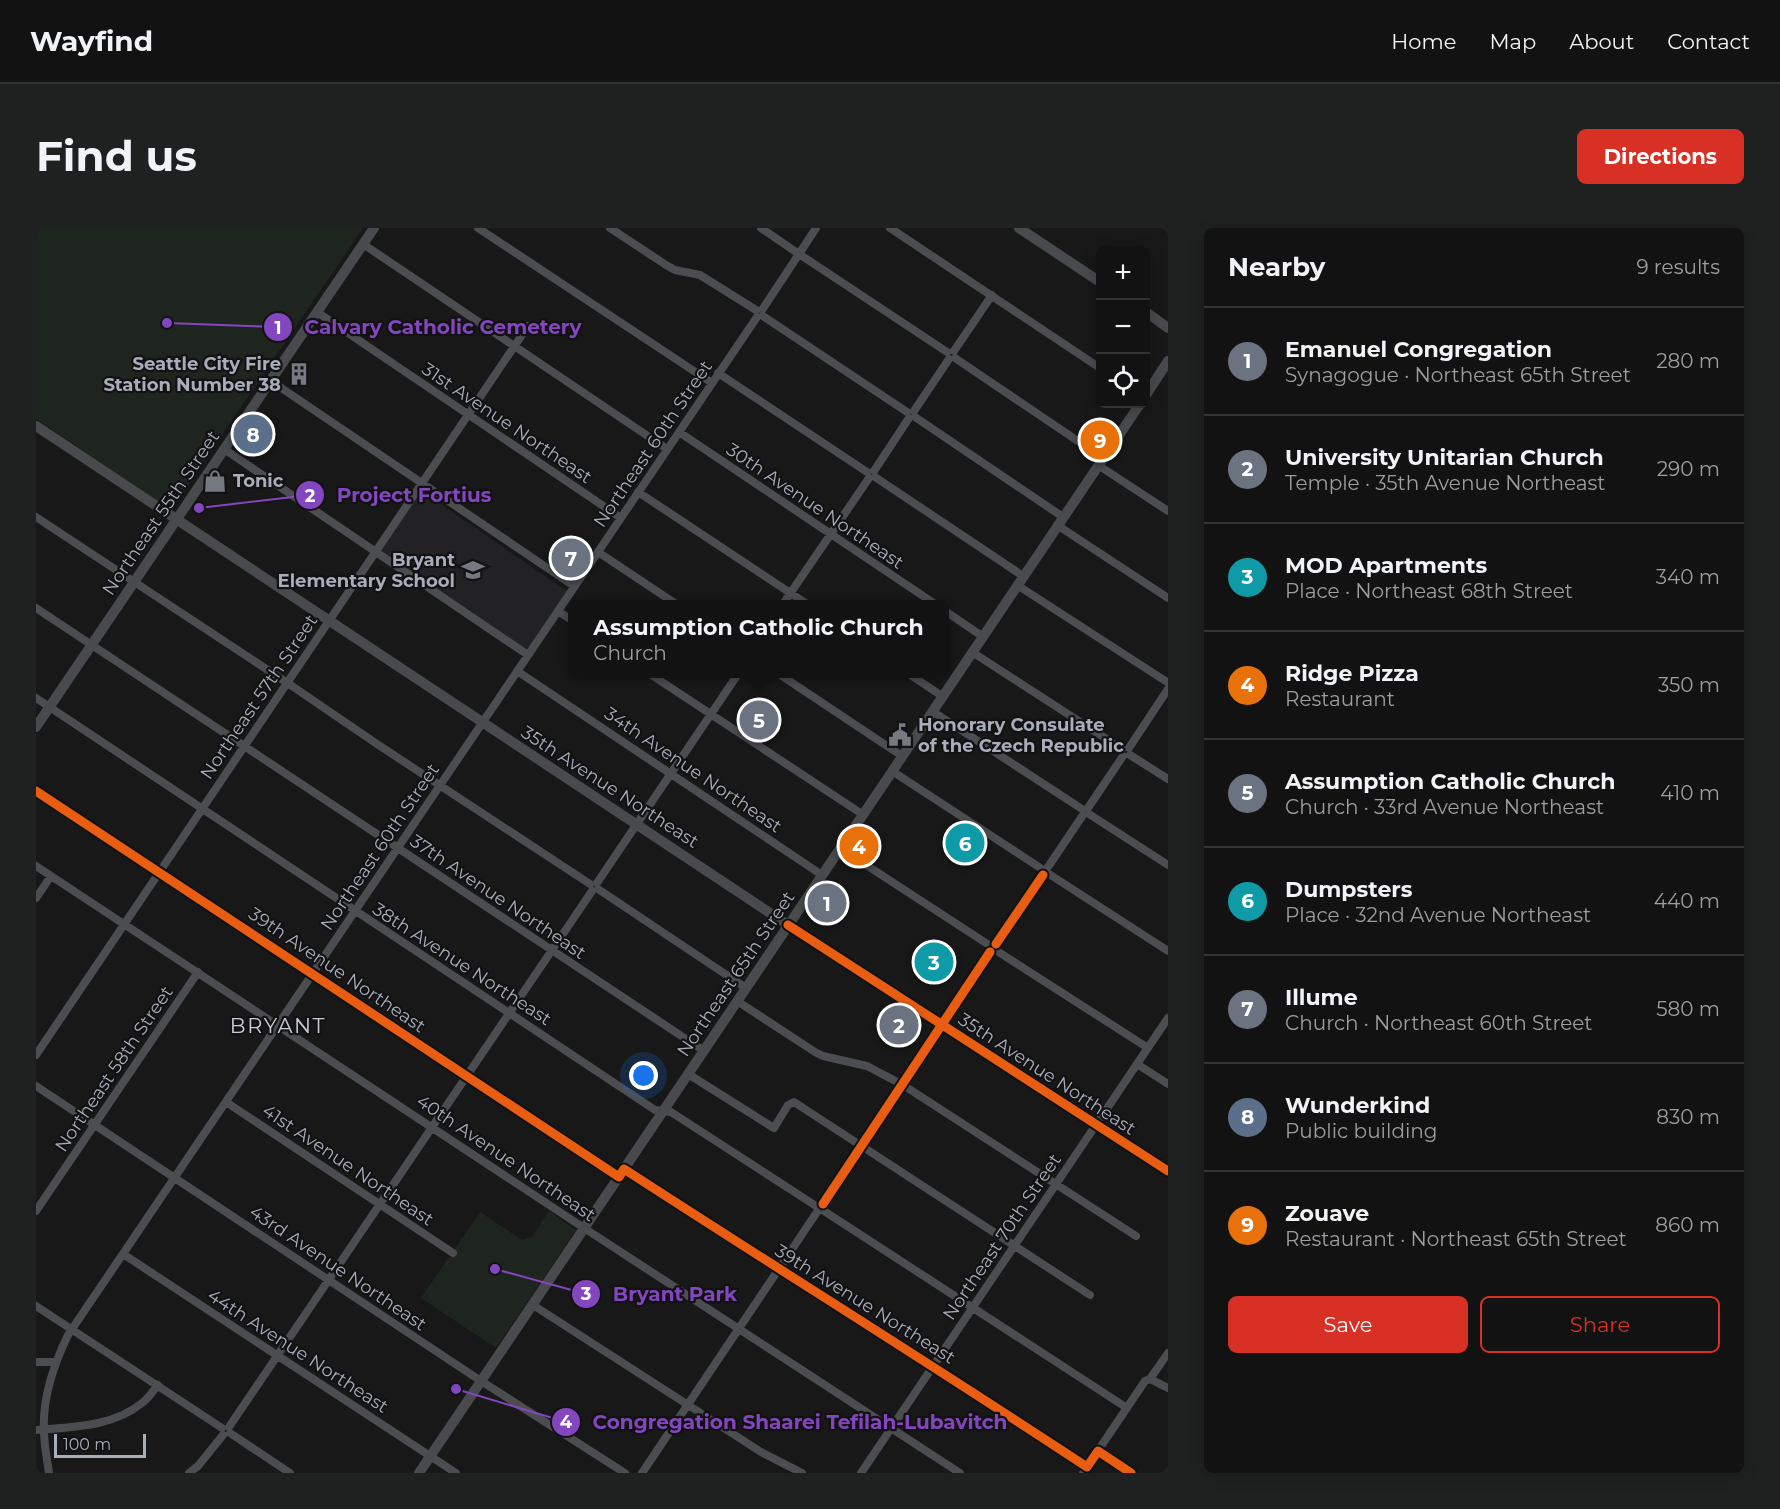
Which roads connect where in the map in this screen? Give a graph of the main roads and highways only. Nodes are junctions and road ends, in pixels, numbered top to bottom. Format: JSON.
{"nodes":[{"id":1,"x":374,"y":228,"type":"edge"},
{"id":2,"x":1019,"y":228,"type":"edge"},
{"id":3,"x":1096,"y":279,"type":"edge"},
{"id":4,"x":1150,"y":315,"type":"edge"},
{"id":5,"x":1168,"y":328,"type":"edge"},
{"id":6,"x":1168,"y":361,"type":"edge"},
{"id":7,"x":1150,"y":389,"type":"edge"},
{"id":8,"x":1137,"y":408,"type":"edge"},
{"id":9,"x":36,"y":426,"type":"edge"},
{"id":10,"x":176,"y":520,"type":"junction"},
{"id":11,"x":36,"y":727,"type":"edge"},
{"id":12,"x":788,"y":925,"type":"junction"},
{"id":13,"x":1168,"y":1171,"type":"edge"},
{"id":14,"x":419,"y":1473,"type":"edge"}],
"edges":[{"from":1,"to":10,"type":"main road","name":"Northeast 55th Street"},
{"from":2,"to":3,"type":"main road"},
{"from":4,"to":5,"type":"main road"},
{"from":6,"to":7,"type":"main road"},
{"from":8,"to":12,"type":"main road","name":"Northeast 65th Street"},
{"from":9,"to":10,"type":"main road","name":"35th Avenue Northeast"},
{"from":10,"to":11,"type":"main road","name":"Northeast 55th Street"},
{"from":10,"to":12,"type":"main road","name":"35th Avenue Northeast"},
{"from":12,"to":13,"type":"main road","name":"35th Avenue Northeast"},
{"from":12,"to":14,"type":"main road","name":"Northeast 65th Street"}]}
